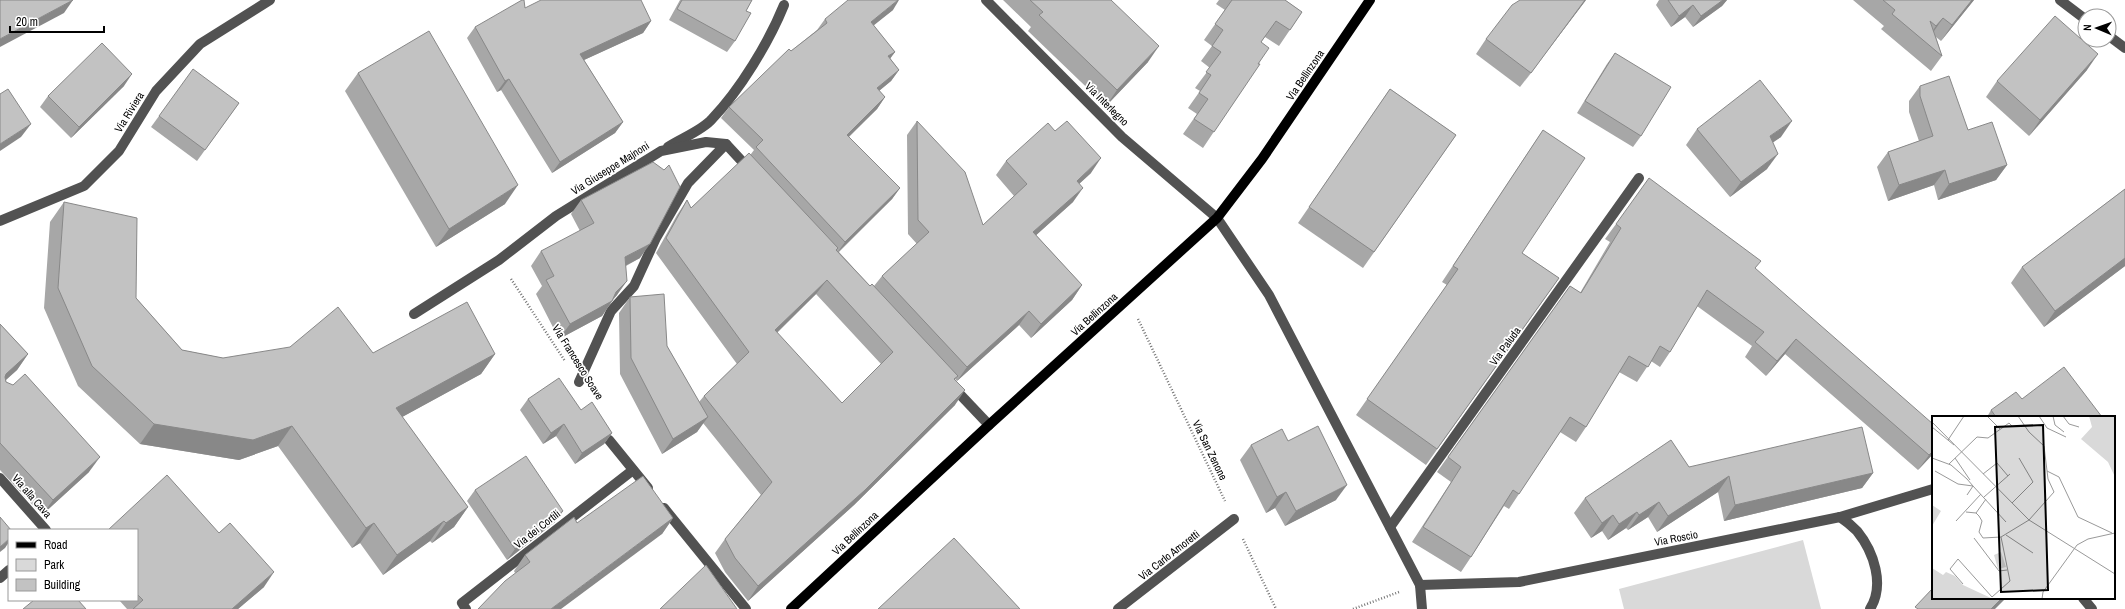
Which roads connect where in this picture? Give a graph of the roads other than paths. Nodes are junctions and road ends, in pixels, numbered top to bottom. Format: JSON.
{"nodes":[{"id":1,"x":270,"y":0,"type":"edge"},
{"id":2,"x":986,"y":0,"type":"edge"},
{"id":3,"x":1370,"y":0,"type":"edge"},
{"id":4,"x":2060,"y":0,"type":"edge"},
{"id":5,"x":784,"y":5,"type":"dead end"},
{"id":6,"x":2077,"y":13,"type":"edge"},
{"id":7,"x":726,"y":144,"type":"junction"},
{"id":8,"x":661,"y":151,"type":"junction"},
{"id":9,"x":758,"y":178,"type":"edge"},
{"id":10,"x":1639,"y":178,"type":"dead end"},
{"id":11,"x":1217,"y":218,"type":"junction"},
{"id":12,"x":0,"y":221,"type":"edge"},
{"id":13,"x":414,"y":314,"type":"dead end"},
{"id":14,"x":946,"y":379,"type":"edge"},
{"id":15,"x":579,"y":382,"type":"road end"},
{"id":16,"x":989,"y":425,"type":"junction"},
{"id":17,"x":610,"y":440,"type":"edge"},
{"id":18,"x":633,"y":470,"type":"junction"},
{"id":19,"x":0,"y":478,"type":"edge"},
{"id":20,"x":1932,"y":489,"type":"edge"},
{"id":21,"x":1840,"y":517,"type":"junction"},
{"id":22,"x":1234,"y":519,"type":"road end"},
{"id":23,"x":1390,"y":527,"type":"junction"},
{"id":24,"x":45,"y":529,"type":"edge"},
{"id":25,"x":8,"y":571,"type":"edge"},
{"id":26,"x":0,"y":578,"type":"edge"},
{"id":27,"x":1420,"y":585,"type":"junction"},
{"id":28,"x":2084,"y":599,"type":"edge"},
{"id":29,"x":466,"y":609,"type":"edge"},
{"id":30,"x":746,"y":609,"type":"edge"},
{"id":31,"x":791,"y":609,"type":"edge"},
{"id":32,"x":1118,"y":609,"type":"edge"},
{"id":33,"x":1422,"y":609,"type":"edge"},
{"id":34,"x":1870,"y":609,"type":"edge"},
{"id":35,"x":2092,"y":609,"type":"edge"}],
"edges":[{"from":1,"to":12,"type":"street","name":"Via Riviera"},
{"from":2,"to":11,"type":"street","name":"Via Interlegno"},
{"from":3,"to":11,"type":"main road","name":"Via Bellinzona"},
{"from":4,"to":6,"type":"street"},
{"from":5,"to":8,"type":"street"},
{"from":7,"to":8,"type":"street","name":"Via Giuseppe Majnoni"},
{"from":7,"to":9,"type":"street"},
{"from":7,"to":15,"type":"street"},
{"from":8,"to":13,"type":"street","name":"Via Giuseppe Majnoni"},
{"from":10,"to":23,"type":"street","name":"Via Paluda"},
{"from":11,"to":16,"type":"main road","name":"Via Bellinzona"},
{"from":11,"to":23,"type":"street"},
{"from":14,"to":16,"type":"street"},
{"from":16,"to":31,"type":"main road","name":"Via Bellinzona"},
{"from":17,"to":18,"type":"street"},
{"from":18,"to":29,"type":"street","name":"Via dei Cortili"},
{"from":18,"to":30,"type":"street"},
{"from":19,"to":24,"type":"street","name":"Via alla Cava"},
{"from":20,"to":21,"type":"street","name":"Via Roscio"},
{"from":21,"to":27,"type":"street","name":"Via Roscio"},
{"from":21,"to":34,"type":"street"},
{"from":22,"to":32,"type":"street","name":"Via Carlo Amoretti"},
{"from":23,"to":27,"type":"street"},
{"from":25,"to":26,"type":"street"},
{"from":27,"to":33,"type":"street"},
{"from":28,"to":35,"type":"street"}]}
